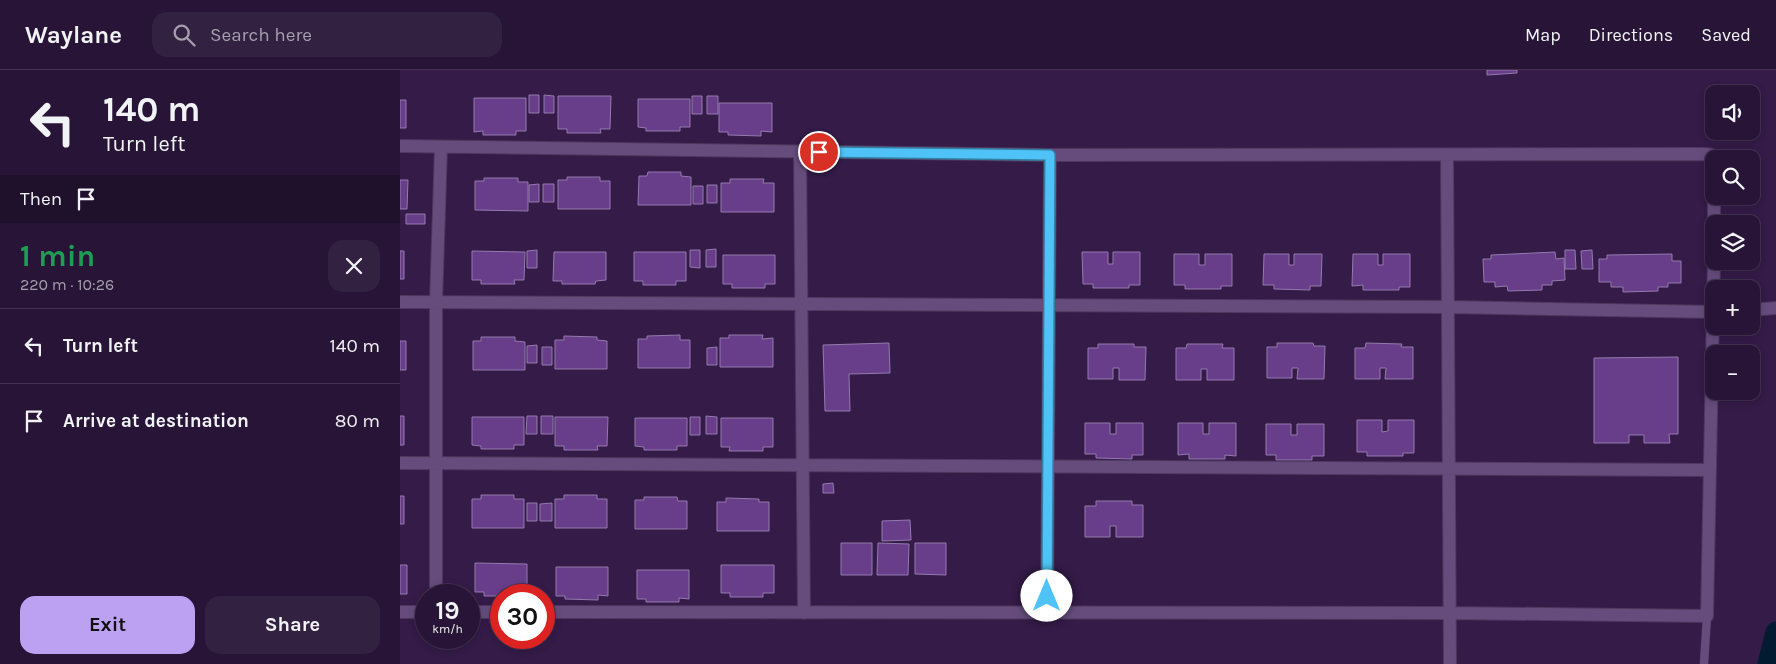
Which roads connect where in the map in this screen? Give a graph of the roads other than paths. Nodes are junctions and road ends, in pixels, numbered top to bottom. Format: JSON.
{"nodes":[{"id":1,"x":400,"y":146,"type":"edge"},
{"id":2,"x":441,"y":147,"type":"junction"},
{"id":3,"x":800,"y":152,"type":"junction"},
{"id":4,"x":1705,"y":154,"type":"edge"},
{"id":5,"x":1050,"y":155,"type":"junction"},
{"id":6,"x":1447,"y":156,"type":"junction"},
{"id":7,"x":400,"y":302,"type":"edge"},
{"id":8,"x":436,"y":302,"type":"junction"},
{"id":9,"x":801,"y":303,"type":"junction"},
{"id":10,"x":1048,"y":305,"type":"junction"},
{"id":11,"x":1449,"y":307,"type":"junction"},
{"id":12,"x":1776,"y":308,"type":"edge"},
{"id":13,"x":1760,"y":309,"type":"edge"},
{"id":14,"x":1705,"y":312,"type":"edge"},
{"id":15,"x":1713,"y":335,"type":"edge"},
{"id":16,"x":400,"y":463,"type":"edge"},
{"id":17,"x":435,"y":464,"type":"junction"},
{"id":18,"x":803,"y":465,"type":"junction"},
{"id":19,"x":1048,"y":466,"type":"junction"},
{"id":20,"x":1450,"y":469,"type":"junction"},
{"id":21,"x":1710,"y":470,"type":"junction"},
{"id":22,"x":436,"y":584,"type":"edge"},
{"id":23,"x":400,"y":612,"type":"edge"},
{"id":24,"x":415,"y":612,"type":"edge"},
{"id":25,"x":555,"y":612,"type":"edge"},
{"id":26,"x":804,"y":613,"type":"junction"},
{"id":27,"x":1450,"y":613,"type":"junction"},
{"id":28,"x":1047,"y":614,"type":"junction"},
{"id":29,"x":1708,"y":616,"type":"junction"},
{"id":30,"x":1450,"y":664,"type":"edge"},
{"id":31,"x":1704,"y":664,"type":"edge"}],
"edges":[{"from":1,"to":2,"type":"street"},
{"from":2,"to":3,"type":"street"},
{"from":2,"to":8,"type":"street"},
{"from":3,"to":5,"type":"street"},
{"from":3,"to":9,"type":"street"},
{"from":4,"to":6,"type":"street"},
{"from":5,"to":6,"type":"street"},
{"from":5,"to":10,"type":"street"},
{"from":6,"to":11,"type":"street"},
{"from":7,"to":8,"type":"street"},
{"from":8,"to":9,"type":"street"},
{"from":8,"to":17,"type":"street"},
{"from":9,"to":10,"type":"street"},
{"from":9,"to":18,"type":"street"},
{"from":10,"to":11,"type":"street"},
{"from":10,"to":19,"type":"street"},
{"from":11,"to":14,"type":"street"},
{"from":11,"to":20,"type":"street"},
{"from":12,"to":13,"type":"street"},
{"from":15,"to":21,"type":"street"},
{"from":16,"to":17,"type":"street"},
{"from":17,"to":18,"type":"street"},
{"from":17,"to":22,"type":"street"},
{"from":18,"to":19,"type":"street"},
{"from":18,"to":26,"type":"street"},
{"from":19,"to":20,"type":"street"},
{"from":19,"to":28,"type":"street"},
{"from":20,"to":21,"type":"street"},
{"from":20,"to":27,"type":"street"},
{"from":21,"to":29,"type":"street"},
{"from":23,"to":24,"type":"street"},
{"from":25,"to":26,"type":"street"},
{"from":26,"to":28,"type":"street"},
{"from":27,"to":28,"type":"street"},
{"from":27,"to":29,"type":"street"},
{"from":27,"to":30,"type":"street"},
{"from":29,"to":31,"type":"lane"}]}
